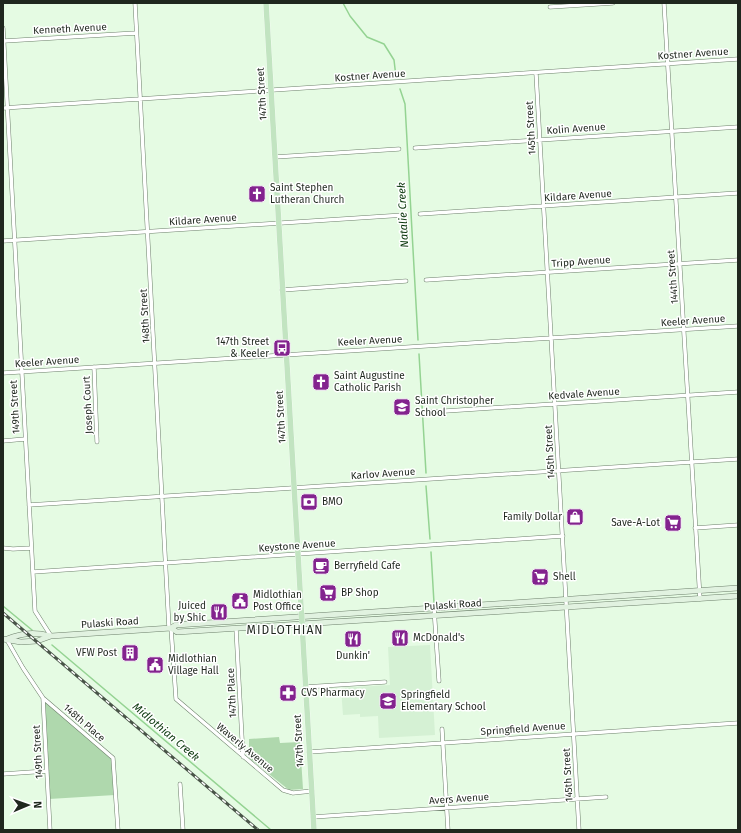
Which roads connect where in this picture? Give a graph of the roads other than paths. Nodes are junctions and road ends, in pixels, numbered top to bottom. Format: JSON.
{"nodes":[{"id":1,"x":135,"y":3,"type":"edge"},
{"id":2,"x":266,"y":3,"type":"edge"},
{"id":3,"x":613,"y":3,"type":"edge"},
{"id":4,"x":664,"y":3,"type":"edge"},
{"id":5,"x":550,"y":7,"type":"dead end"},
{"id":6,"x":3,"y":28,"type":"edge"},
{"id":7,"x":136,"y":33,"type":"junction"},
{"id":8,"x":4,"y":41,"type":"edge"},
{"id":9,"x":738,"y":60,"type":"edge"},
{"id":10,"x":668,"y":64,"type":"junction"},
{"id":11,"x":536,"y":73,"type":"junction"},
{"id":12,"x":271,"y":90,"type":"junction"},
{"id":13,"x":140,"y":98,"type":"junction"},
{"id":14,"x":5,"y":108,"type":"edge"},
{"id":15,"x":738,"y":127,"type":"edge"},
{"id":16,"x":672,"y":131,"type":"junction"},
{"id":17,"x":540,"y":140,"type":"junction"},
{"id":18,"x":415,"y":148,"type":"dead end"},
{"id":19,"x":399,"y":149,"type":"dead end"},
{"id":20,"x":275,"y":157,"type":"junction"},
{"id":21,"x":738,"y":193,"type":"edge"},
{"id":22,"x":676,"y":197,"type":"junction"},
{"id":23,"x":543,"y":206,"type":"junction"},
{"id":24,"x":420,"y":214,"type":"dead end"},
{"id":25,"x":404,"y":215,"type":"dead end"},
{"id":26,"x":278,"y":223,"type":"junction"},
{"id":27,"x":147,"y":231,"type":"junction"},
{"id":28,"x":3,"y":240,"type":"edge"},
{"id":29,"x":14,"y":240,"type":"junction"},
{"id":30,"x":738,"y":260,"type":"edge"},
{"id":31,"x":680,"y":263,"type":"junction"},
{"id":32,"x":546,"y":272,"type":"junction"},
{"id":33,"x":426,"y":280,"type":"dead end"},
{"id":34,"x":406,"y":281,"type":"dead end"},
{"id":35,"x":282,"y":290,"type":"junction"},
{"id":36,"x":738,"y":326,"type":"edge"},
{"id":37,"x":684,"y":329,"type":"junction"},
{"id":38,"x":551,"y":338,"type":"junction"},
{"id":39,"x":286,"y":354,"type":"junction"},
{"id":40,"x":155,"y":363,"type":"junction"},
{"id":41,"x":94,"y":367,"type":"junction"},
{"id":42,"x":21,"y":372,"type":"junction"},
{"id":43,"x":3,"y":373,"type":"edge"},
{"id":44,"x":738,"y":392,"type":"edge"},
{"id":45,"x":688,"y":396,"type":"junction"},
{"id":46,"x":555,"y":404,"type":"junction"},
{"id":47,"x":430,"y":412,"type":"dead end"},
{"id":48,"x":25,"y":439,"type":"junction"},
{"id":49,"x":3,"y":441,"type":"edge"},
{"id":50,"x":97,"y":442,"type":"dead end"},
{"id":51,"x":738,"y":459,"type":"edge"},
{"id":52,"x":692,"y":462,"type":"junction"},
{"id":53,"x":559,"y":470,"type":"junction"},
{"id":54,"x":294,"y":488,"type":"junction"},
{"id":55,"x":162,"y":497,"type":"junction"},
{"id":56,"x":29,"y":505,"type":"junction"},
{"id":57,"x":738,"y":525,"type":"edge"},
{"id":58,"x":695,"y":528,"type":"junction"},
{"id":59,"x":563,"y":536,"type":"junction"},
{"id":60,"x":3,"y":548,"type":"edge"},
{"id":61,"x":31,"y":548,"type":"junction"},
{"id":62,"x":298,"y":554,"type":"junction"},
{"id":63,"x":166,"y":563,"type":"junction"},
{"id":64,"x":32,"y":572,"type":"junction"},
{"id":65,"x":738,"y":588,"type":"edge"},
{"id":66,"x":700,"y":590,"type":"junction"},
{"id":67,"x":738,"y":596,"type":"edge"},
{"id":68,"x":700,"y":598,"type":"junction"},
{"id":69,"x":565,"y":599,"type":"junction"},
{"id":70,"x":566,"y":607,"type":"junction"},
{"id":71,"x":434,"y":608,"type":"junction"},
{"id":72,"x":435,"y":616,"type":"junction"},
{"id":73,"x":301,"y":617,"type":"junction"},
{"id":74,"x":302,"y":624,"type":"junction"},
{"id":75,"x":170,"y":628,"type":"junction"},
{"id":76,"x":236,"y":628,"type":"junction"},
{"id":77,"x":51,"y":636,"type":"junction"},
{"id":78,"x":5,"y":639,"type":"edge"},
{"id":79,"x":439,"y":681,"type":"dead end"},
{"id":80,"x":385,"y":682,"type":"dead end"},
{"id":81,"x":305,"y":687,"type":"junction"},
{"id":82,"x":43,"y":698,"type":"junction"},
{"id":83,"x":176,"y":699,"type":"joint"},
{"id":84,"x":738,"y":723,"type":"edge"},
{"id":85,"x":442,"y":729,"type":"dead end"},
{"id":86,"x":574,"y":734,"type":"junction"},
{"id":87,"x":443,"y":744,"type":"junction"},
{"id":88,"x":309,"y":752,"type":"junction"},
{"id":89,"x":243,"y":758,"type":"junction"},
{"id":90,"x":47,"y":771,"type":"junction"},
{"id":91,"x":3,"y":774,"type":"edge"},
{"id":92,"x":180,"y":784,"type":"dead end"},
{"id":93,"x":312,"y":791,"type":"junction"},
{"id":94,"x":606,"y":797,"type":"dead end"},
{"id":95,"x":578,"y":799,"type":"junction"},
{"id":96,"x":447,"y":808,"type":"junction"},
{"id":97,"x":313,"y":817,"type":"junction"},
{"id":98,"x":50,"y":830,"type":"edge"},
{"id":99,"x":118,"y":830,"type":"edge"},
{"id":100,"x":183,"y":830,"type":"edge"},
{"id":101,"x":314,"y":830,"type":"edge"},
{"id":102,"x":448,"y":830,"type":"edge"},
{"id":103,"x":579,"y":830,"type":"edge"}],
"edges":[{"from":1,"to":7,"type":"street","name":"148th Street"},
{"from":2,"to":12,"type":"main road","name":"147th Street"},
{"from":3,"to":5,"type":"street"},
{"from":4,"to":10,"type":"street","name":"144th Street"},
{"from":6,"to":8,"type":"street","name":"149th Street"},
{"from":7,"to":8,"type":"street","name":"Kenneth Avenue"},
{"from":7,"to":13,"type":"street","name":"148th Street"},
{"from":8,"to":14,"type":"street","name":"149th Street"},
{"from":9,"to":10,"type":"street","name":"Kostner Avenue"},
{"from":10,"to":11,"type":"street","name":"Kostner Avenue"},
{"from":10,"to":16,"type":"street","name":"144th Street"},
{"from":11,"to":12,"type":"street","name":"Kostner Avenue"},
{"from":11,"to":17,"type":"street","name":"145th Street"},
{"from":12,"to":13,"type":"street","name":"Kostner Avenue"},
{"from":12,"to":20,"type":"main road","name":"147th Street"},
{"from":13,"to":14,"type":"street","name":"Kostner Avenue"},
{"from":13,"to":27,"type":"street","name":"148th Street"},
{"from":14,"to":29,"type":"street","name":"149th Street"},
{"from":15,"to":16,"type":"street","name":"Kolin Avenue"},
{"from":16,"to":17,"type":"street","name":"Kolin Avenue"},
{"from":16,"to":22,"type":"street","name":"144th Street"},
{"from":17,"to":18,"type":"street","name":"Kolin Avenue"},
{"from":17,"to":23,"type":"street","name":"145th Street"},
{"from":19,"to":20,"type":"street"},
{"from":20,"to":26,"type":"main road","name":"147th Street"},
{"from":21,"to":22,"type":"street","name":"Kildare Avenue"},
{"from":22,"to":23,"type":"street","name":"Kildare Avenue"},
{"from":22,"to":31,"type":"street","name":"144th Street"},
{"from":23,"to":24,"type":"street","name":"Kildare Avenue"},
{"from":23,"to":32,"type":"street","name":"145th Street"},
{"from":25,"to":26,"type":"street","name":"Kildare Avenue"},
{"from":26,"to":27,"type":"street","name":"Kildare Avenue"},
{"from":26,"to":35,"type":"main road","name":"147th Street"},
{"from":27,"to":29,"type":"street","name":"Kildare Avenue"},
{"from":27,"to":40,"type":"street","name":"148th Street"},
{"from":28,"to":29,"type":"street","name":"Kildare Avenue"},
{"from":29,"to":42,"type":"street","name":"149th Street"},
{"from":30,"to":31,"type":"street","name":"Tripp Avenue"},
{"from":31,"to":32,"type":"street","name":"Tripp Avenue"},
{"from":31,"to":37,"type":"street","name":"144th Street"},
{"from":32,"to":33,"type":"street","name":"Tripp Avenue"},
{"from":32,"to":38,"type":"street","name":"145th Street"},
{"from":34,"to":35,"type":"street"},
{"from":35,"to":39,"type":"main road","name":"147th Street"},
{"from":36,"to":37,"type":"street","name":"Keeler Avenue"},
{"from":37,"to":38,"type":"street","name":"Keeler Avenue"},
{"from":37,"to":45,"type":"street","name":"144th Street"},
{"from":38,"to":39,"type":"street","name":"Keeler Avenue"},
{"from":38,"to":46,"type":"street","name":"145th Street"},
{"from":39,"to":40,"type":"street","name":"Keeler Avenue"},
{"from":39,"to":54,"type":"main road","name":"147th Street"},
{"from":40,"to":41,"type":"street","name":"Keeler Avenue"},
{"from":40,"to":55,"type":"street","name":"148th Street"},
{"from":41,"to":42,"type":"street","name":"Keeler Avenue"},
{"from":41,"to":50,"type":"street","name":"Joseph Court"},
{"from":42,"to":43,"type":"street","name":"Keeler Avenue"},
{"from":42,"to":48,"type":"street","name":"149th Street"},
{"from":44,"to":45,"type":"street","name":"Kedvale Avenue"},
{"from":45,"to":46,"type":"street","name":"Kedvale Avenue"},
{"from":45,"to":52,"type":"street","name":"144th Street"},
{"from":46,"to":47,"type":"street","name":"Kedvale Avenue"},
{"from":46,"to":53,"type":"street","name":"145th Street"},
{"from":48,"to":49,"type":"street"},
{"from":48,"to":56,"type":"street","name":"149th Street"},
{"from":51,"to":52,"type":"street","name":"Karlov Avenue"},
{"from":52,"to":53,"type":"street","name":"Karlov Avenue"},
{"from":52,"to":58,"type":"street","name":"144th Street"},
{"from":53,"to":54,"type":"street","name":"Karlov Avenue"},
{"from":53,"to":59,"type":"street","name":"145th Street"},
{"from":54,"to":55,"type":"street","name":"Karlov Avenue"},
{"from":54,"to":62,"type":"main road","name":"147th Street"},
{"from":55,"to":56,"type":"street","name":"Karlov Avenue"},
{"from":55,"to":63,"type":"street","name":"148th Street"},
{"from":56,"to":61,"type":"street","name":"149th Street"},
{"from":57,"to":58,"type":"street"},
{"from":58,"to":66,"type":"street","name":"144th Street"},
{"from":59,"to":62,"type":"street","name":"Keystone Avenue"},
{"from":59,"to":69,"type":"street","name":"145th Street"},
{"from":60,"to":61,"type":"street"},
{"from":61,"to":64,"type":"street","name":"149th Street"},
{"from":62,"to":63,"type":"street","name":"Keystone Avenue"},
{"from":62,"to":73,"type":"main road","name":"147th Street"},
{"from":63,"to":64,"type":"street","name":"Keystone Avenue"},
{"from":63,"to":75,"type":"street","name":"148th Street"},
{"from":64,"to":77,"type":"street","name":"149th Street"},
{"from":65,"to":66,"type":"main road","name":"Pulaski Road"},
{"from":66,"to":68,"type":"street","name":"144th Street"},
{"from":66,"to":69,"type":"main road","name":"Pulaski Road"},
{"from":67,"to":68,"type":"main road","name":"Pulaski Road"},
{"from":68,"to":70,"type":"main road","name":"Pulaski Road"},
{"from":69,"to":70,"type":"street","name":"145th Street"},
{"from":69,"to":71,"type":"main road","name":"Pulaski Road"},
{"from":70,"to":72,"type":"main road","name":"Pulaski Road"},
{"from":70,"to":86,"type":"street","name":"145th Street"},
{"from":71,"to":72,"type":"street"},
{"from":71,"to":73,"type":"main road","name":"Pulaski Road"},
{"from":72,"to":74,"type":"main road","name":"Pulaski Road"},
{"from":72,"to":79,"type":"street"},
{"from":73,"to":74,"type":"main road","name":"147th Street"},
{"from":73,"to":75,"type":"main road","name":"Pulaski Road"},
{"from":74,"to":76,"type":"main road","name":"Pulaski Road"},
{"from":74,"to":81,"type":"main road","name":"147th Street"},
{"from":75,"to":76,"type":"main road","name":"Pulaski Road"},
{"from":75,"to":77,"type":"main road","name":"Pulaski Road"},
{"from":75,"to":83,"type":"street","name":"148th Street"},
{"from":76,"to":89,"type":"street","name":"147th Place"},
{"from":77,"to":78,"type":"main road","name":"Pulaski Road"},
{"from":77,"to":78,"type":"main road","name":"Pulaski Road"},
{"from":78,"to":82,"type":"street","name":"148th Place"},
{"from":80,"to":81,"type":"street"},
{"from":81,"to":88,"type":"main road","name":"147th Street"},
{"from":82,"to":90,"type":"street","name":"149th Street"},
{"from":82,"to":99,"type":"street","name":"148th Place"},
{"from":83,"to":89,"type":"street","name":"Waverly Avenue"},
{"from":84,"to":86,"type":"street","name":"Springfield Avenue"},
{"from":85,"to":87,"type":"street"},
{"from":86,"to":87,"type":"street","name":"Springfield Avenue"},
{"from":86,"to":95,"type":"street","name":"145th Street"},
{"from":87,"to":88,"type":"street","name":"Springfield Avenue"},
{"from":87,"to":96,"type":"street"},
{"from":88,"to":93,"type":"main road","name":"147th Street"},
{"from":89,"to":93,"type":"street","name":"Waverly Avenue"},
{"from":90,"to":91,"type":"street"},
{"from":90,"to":98,"type":"street","name":"149th Street"},
{"from":92,"to":100,"type":"street"},
{"from":93,"to":97,"type":"main road","name":"147th Street"},
{"from":94,"to":95,"type":"street","name":"Avers Avenue"},
{"from":95,"to":96,"type":"street","name":"Avers Avenue"},
{"from":95,"to":103,"type":"street","name":"145th Street"},
{"from":96,"to":97,"type":"street","name":"Avers Avenue"},
{"from":96,"to":102,"type":"street"},
{"from":97,"to":101,"type":"main road","name":"147th Street"}]}
